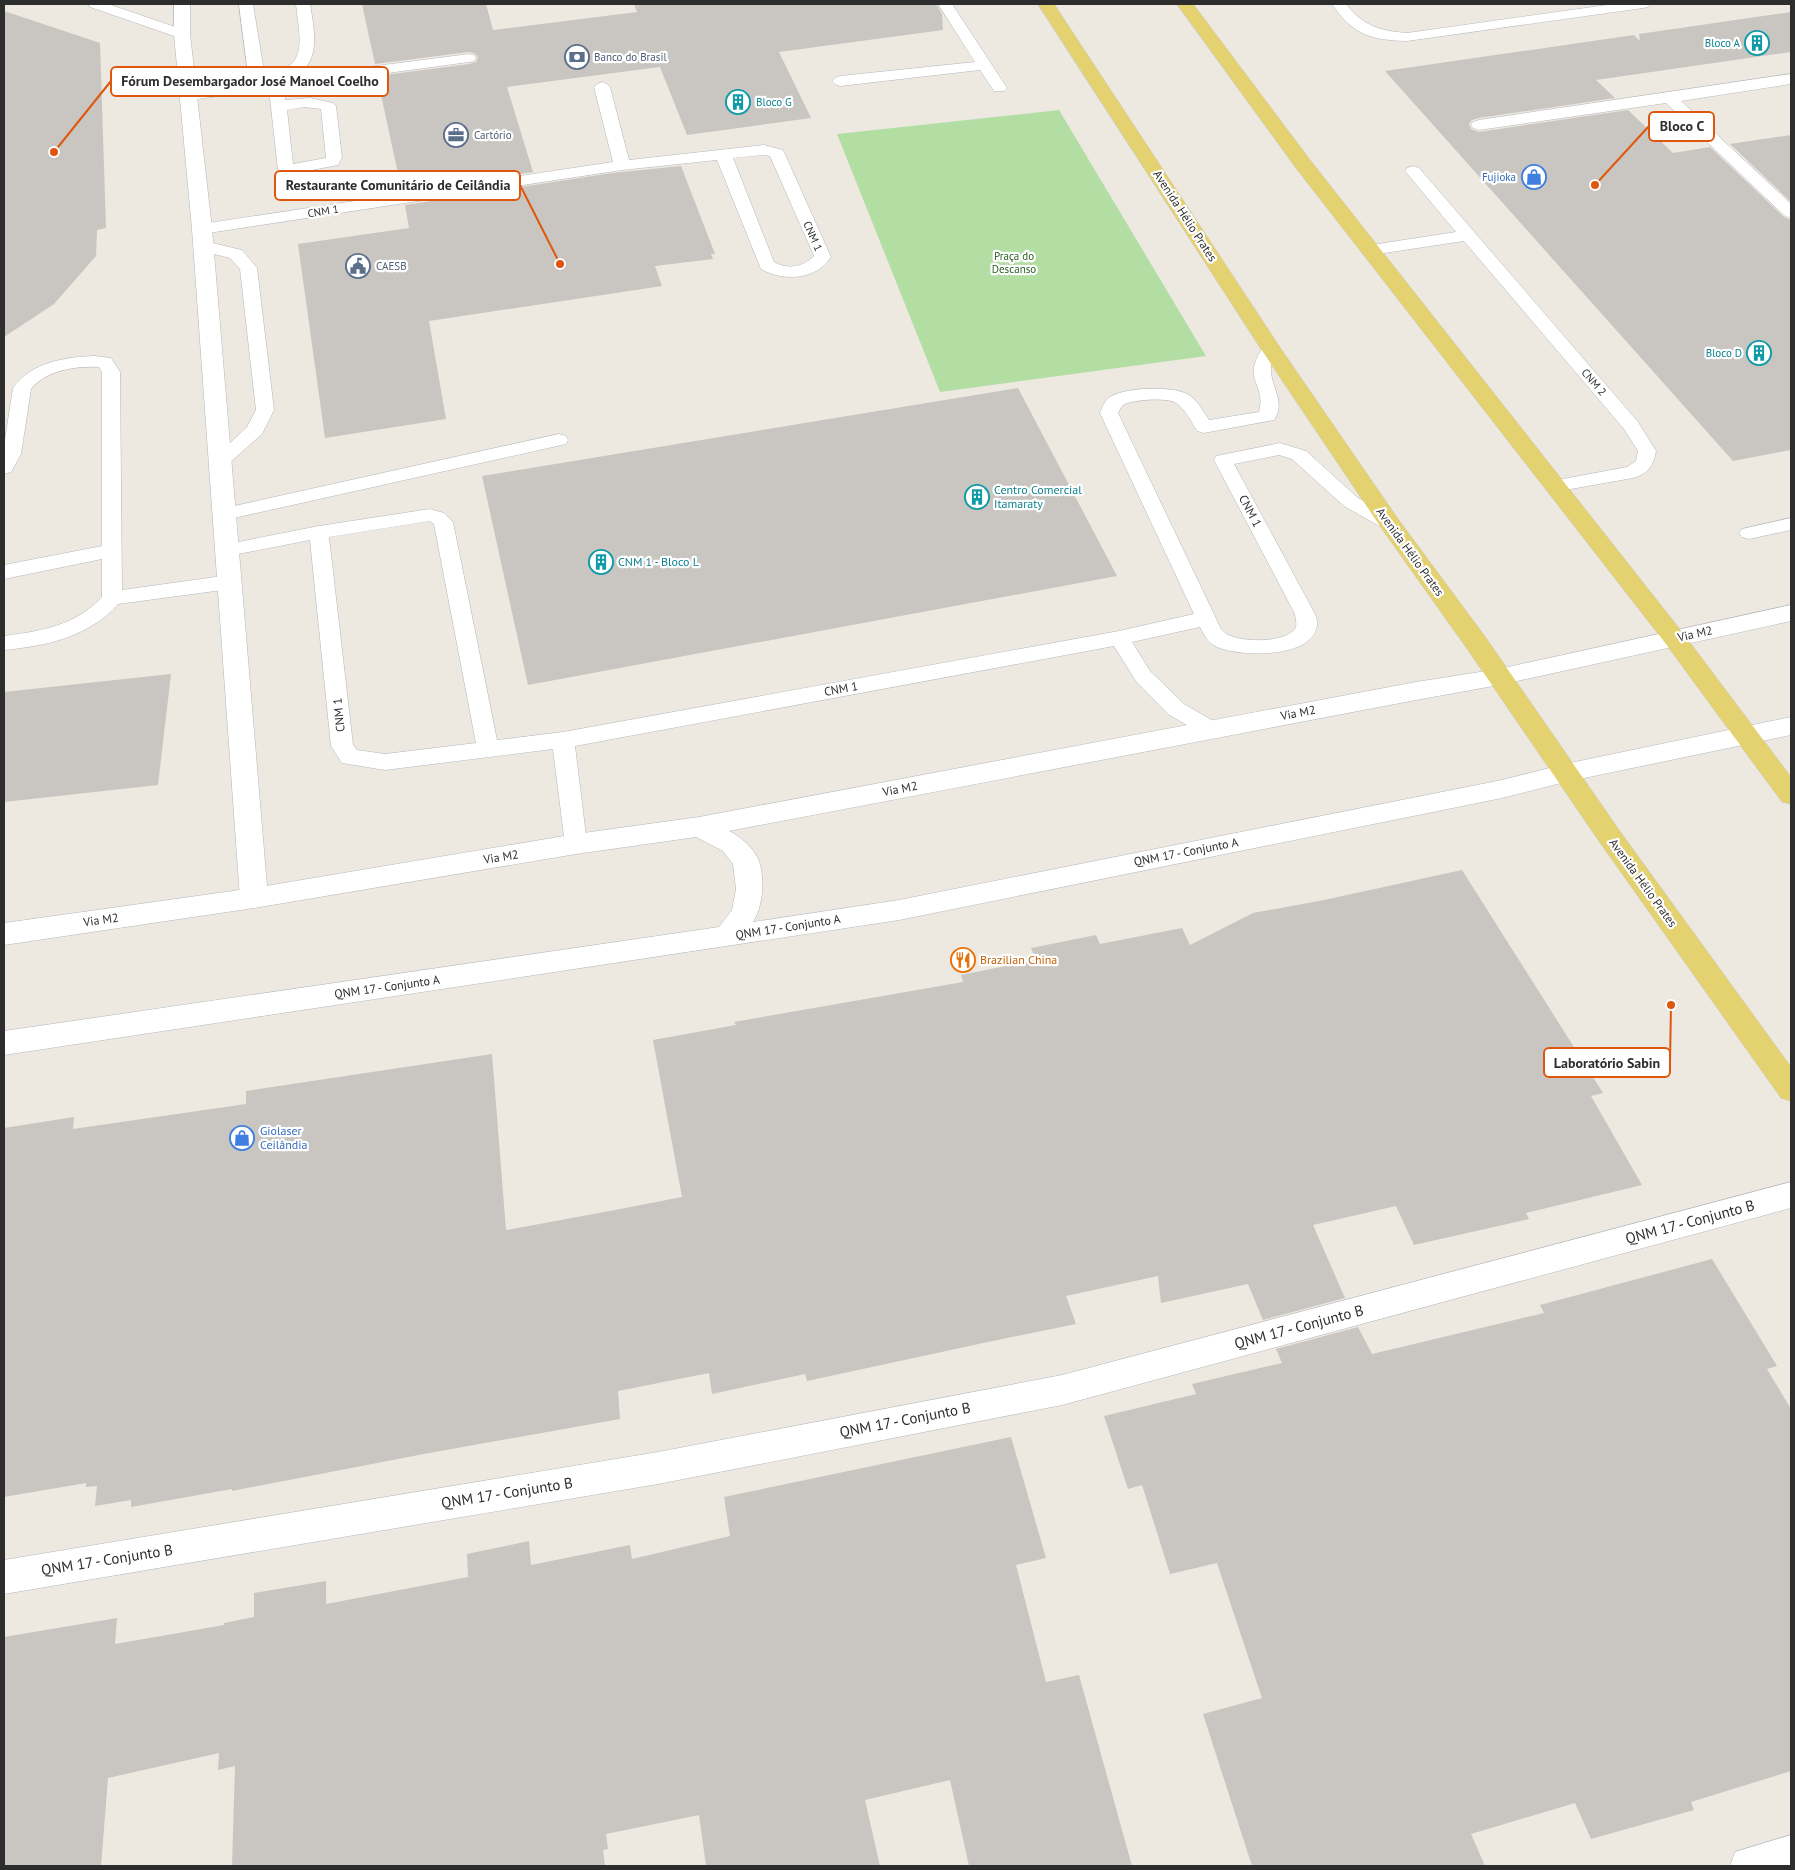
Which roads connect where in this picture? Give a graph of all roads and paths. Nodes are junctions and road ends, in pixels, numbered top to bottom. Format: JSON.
{"nodes":[{"id":1,"x":95,"y":4,"type":"edge"},
{"id":2,"x":182,"y":4,"type":"edge"},
{"id":3,"x":246,"y":4,"type":"edge"},
{"id":4,"x":303,"y":4,"type":"edge"},
{"id":5,"x":945,"y":4,"type":"edge"},
{"id":6,"x":1046,"y":4,"type":"edge"},
{"id":7,"x":1186,"y":4,"type":"edge"},
{"id":8,"x":1339,"y":4,"type":"edge"},
{"id":9,"x":1643,"y":4,"type":"edge"},
{"id":10,"x":182,"y":34,"type":"junction"},
{"id":11,"x":469,"y":58,"type":"dead end"},
{"id":12,"x":984,"y":65,"type":"junction"},
{"id":13,"x":1791,"y":78,"type":"edge"},
{"id":14,"x":276,"y":81,"type":"junction"},
{"id":15,"x":840,"y":81,"type":"dead end"},
{"id":16,"x":602,"y":87,"type":"dead end"},
{"id":17,"x":999,"y":88,"type":"dead end"},
{"id":18,"x":190,"y":95,"type":"junction"},
{"id":19,"x":1669,"y":98,"type":"junction"},
{"id":20,"x":279,"y":106,"type":"junction"},
{"id":21,"x":1479,"y":124,"type":"dead end"},
{"id":22,"x":723,"y":154,"type":"junction"},
{"id":23,"x":622,"y":165,"type":"junction"},
{"id":24,"x":1413,"y":171,"type":"dead end"},
{"id":25,"x":1791,"y":213,"type":"edge"},
{"id":26,"x":1468,"y":235,"type":"junction"},
{"id":27,"x":203,"y":238,"type":"junction"},
{"id":28,"x":1372,"y":250,"type":"junction"},
{"id":29,"x":1272,"y":349,"type":"junction"},
{"id":30,"x":1204,"y":427,"type":"junction"},
{"id":31,"x":559,"y":440,"type":"dead end"},
{"id":32,"x":221,"y":460,"type":"junction"},
{"id":33,"x":1224,"y":460,"type":"junction"},
{"id":34,"x":4,"y":468,"type":"edge"},
{"id":35,"x":1554,"y":486,"type":"junction"},
{"id":36,"x":225,"y":514,"type":"junction"},
{"id":37,"x":1390,"y":524,"type":"junction"},
{"id":38,"x":1791,"y":524,"type":"edge"},
{"id":39,"x":318,"y":532,"type":"junction"},
{"id":40,"x":1749,"y":533,"type":"dead end"},
{"id":41,"x":228,"y":550,"type":"junction"},
{"id":42,"x":111,"y":551,"type":"junction"},
{"id":43,"x":4,"y":572,"type":"edge"},
{"id":44,"x":230,"y":582,"type":"junction"},
{"id":45,"x":112,"y":598,"type":"junction"},
{"id":46,"x":1791,"y":614,"type":"edge"},
{"id":47,"x":1205,"y":619,"type":"junction"},
{"id":48,"x":1119,"y":638,"type":"junction"},
{"id":49,"x":1674,"y":638,"type":"junction"},
{"id":50,"x":4,"y":643,"type":"edge"},
{"id":51,"x":1500,"y":677,"type":"junction"},
{"id":52,"x":1791,"y":726,"type":"edge"},
{"id":53,"x":1212,"y":730,"type":"junction"},
{"id":54,"x":1746,"y":734,"type":"junction"},
{"id":55,"x":563,"y":740,"type":"junction"},
{"id":56,"x":488,"y":750,"type":"junction"},
{"id":57,"x":1565,"y":773,"type":"junction"},
{"id":58,"x":1791,"y":795,"type":"edge"},
{"id":59,"x":699,"y":827,"type":"junction"},
{"id":60,"x":576,"y":844,"type":"junction"},
{"id":61,"x":254,"y":898,"type":"junction"},
{"id":62,"x":4,"y":934,"type":"edge"},
{"id":63,"x":727,"y":937,"type":"junction"},
{"id":64,"x":4,"y":1043,"type":"edge"},
{"id":65,"x":1791,"y":1089,"type":"edge"},
{"id":66,"x":1791,"y":1195,"type":"edge"},
{"id":67,"x":4,"y":1577,"type":"edge"},
{"id":68,"x":1791,"y":1854,"type":"edge"},
{"id":69,"x":1750,"y":1866,"type":"edge"}],
"edges":[{"from":1,"to":10,"type":"lane"},
{"from":2,"to":10,"type":"main road"},
{"from":3,"to":14,"type":"lane"},
{"from":4,"to":14,"type":"lane"},
{"from":5,"to":12,"type":"lane"},
{"from":6,"to":29,"type":"main road","name":"Avenida Hélio Prates"},
{"from":7,"to":28,"type":"main road"},
{"from":8,"to":9,"type":"lane"},
{"from":10,"to":18,"type":"main road"},
{"from":11,"to":14,"type":"lane"},
{"from":12,"to":15,"type":"lane"},
{"from":12,"to":17,"type":"lane"},
{"from":13,"to":19,"type":"lane"},
{"from":14,"to":18,"type":"lane"},
{"from":14,"to":20,"type":"lane"},
{"from":16,"to":23,"type":"lane"},
{"from":18,"to":27,"type":"main road"},
{"from":19,"to":21,"type":"lane"},
{"from":19,"to":25,"type":"lane"},
{"from":20,"to":20,"type":"lane"},
{"from":22,"to":22,"type":"lane","name":"CNM 1"},
{"from":22,"to":23,"type":"lane","name":"CNM 1"},
{"from":23,"to":27,"type":"lane","name":"CNM 1"},
{"from":24,"to":26,"type":"lane","name":"CNM 2"},
{"from":26,"to":28,"type":"lane"},
{"from":26,"to":35,"type":"lane","name":"CNM 2"},
{"from":27,"to":32,"type":"main road"},
{"from":27,"to":32,"type":"lane"},
{"from":28,"to":35,"type":"main road"},
{"from":29,"to":30,"type":"lane"},
{"from":29,"to":37,"type":"main road","name":"Avenida Hélio Prates"},
{"from":30,"to":33,"type":"lane"},
{"from":30,"to":47,"type":"lane","name":"CNM 1"},
{"from":31,"to":36,"type":"lane"},
{"from":32,"to":36,"type":"main road"},
{"from":33,"to":37,"type":"lane"},
{"from":33,"to":47,"type":"lane","name":"CNM 1"},
{"from":34,"to":42,"type":"lane"},
{"from":35,"to":49,"type":"main road"},
{"from":36,"to":41,"type":"main road"},
{"from":37,"to":51,"type":"main road","name":"Avenida Hélio Prates"},
{"from":38,"to":40,"type":"lane"},
{"from":39,"to":41,"type":"lane"},
{"from":39,"to":56,"type":"lane"},
{"from":39,"to":56,"type":"lane","name":"CNM 1"},
{"from":41,"to":44,"type":"main road"},
{"from":42,"to":43,"type":"lane"},
{"from":42,"to":45,"type":"lane"},
{"from":44,"to":45,"type":"lane"},
{"from":44,"to":61,"type":"main road"},
{"from":45,"to":50,"type":"lane"},
{"from":46,"to":49,"type":"main road","name":"Via M2"},
{"from":47,"to":48,"type":"lane","name":"CNM 1"},
{"from":48,"to":53,"type":"lane"},
{"from":48,"to":55,"type":"lane","name":"CNM 1"},
{"from":49,"to":51,"type":"main road","name":"Via M2"},
{"from":49,"to":54,"type":"main road"},
{"from":51,"to":53,"type":"main road","name":"Via M2"},
{"from":51,"to":57,"type":"main road","name":"Avenida Hélio Prates"},
{"from":52,"to":54,"type":"main road"},
{"from":53,"to":59,"type":"main road","name":"Via M2"},
{"from":54,"to":57,"type":"main road"},
{"from":54,"to":58,"type":"main road"},
{"from":55,"to":56,"type":"lane","name":"CNM 1"},
{"from":55,"to":60,"type":"lane"},
{"from":57,"to":63,"type":"main road","name":"QNM 17 - Conjunto A"},
{"from":57,"to":65,"type":"main road","name":"Avenida Hélio Prates"},
{"from":59,"to":60,"type":"main road","name":"Via M2"},
{"from":59,"to":63,"type":"main road"},
{"from":60,"to":61,"type":"main road","name":"Via M2"},
{"from":61,"to":62,"type":"main road","name":"Via M2"},
{"from":63,"to":64,"type":"main road","name":"QNM 17 - Conjunto A"},
{"from":66,"to":67,"type":"main road","name":"QNM 17 - Conjunto B"},
{"from":68,"to":69,"type":"main road"}]}
